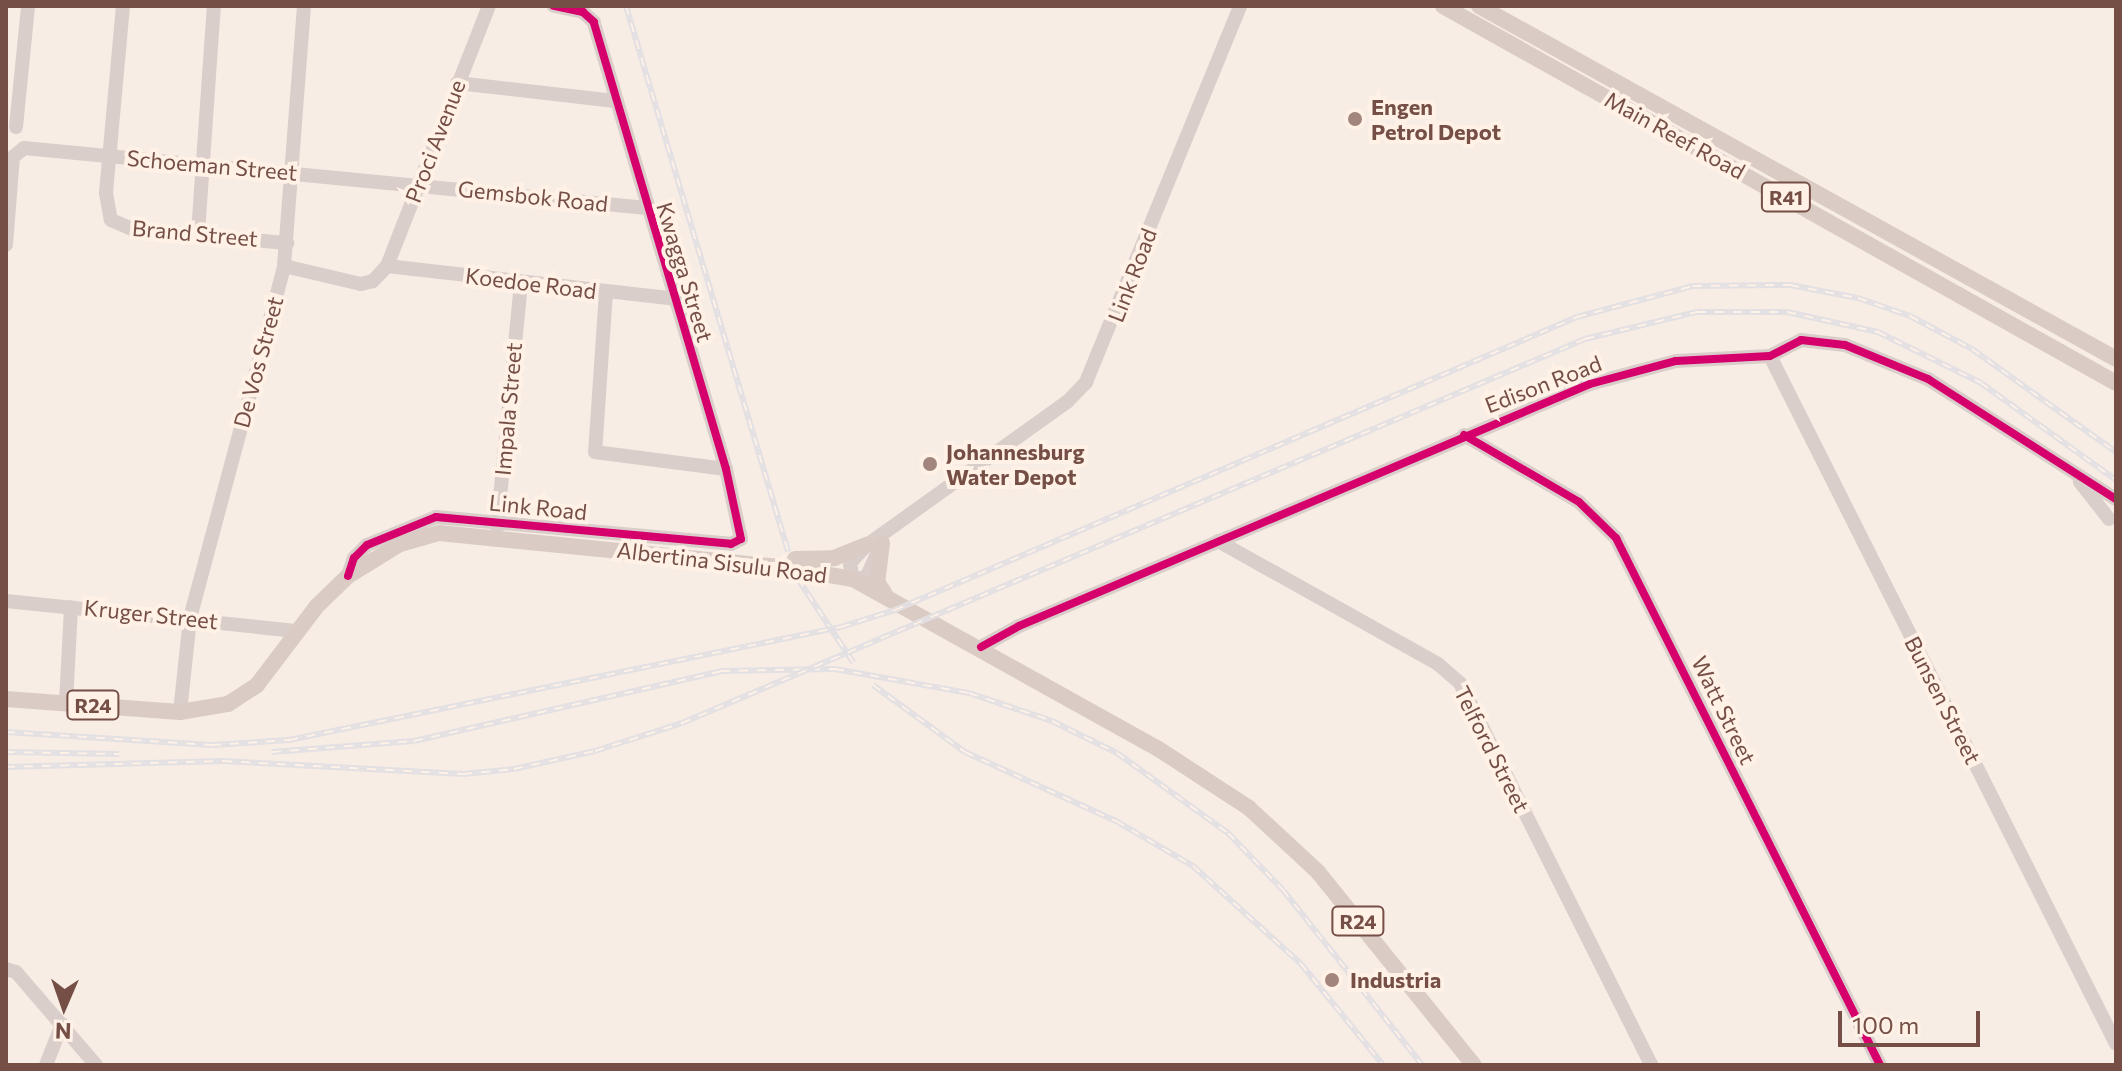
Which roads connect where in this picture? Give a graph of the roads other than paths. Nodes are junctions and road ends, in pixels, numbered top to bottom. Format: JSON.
{"nodes":[{"id":1,"x":28,"y":6,"type":"edge"},
{"id":2,"x":123,"y":6,"type":"edge"},
{"id":3,"x":214,"y":6,"type":"edge"},
{"id":4,"x":304,"y":6,"type":"edge"},
{"id":5,"x":489,"y":6,"type":"edge"},
{"id":6,"x":554,"y":6,"type":"edge"},
{"id":7,"x":1240,"y":6,"type":"edge"},
{"id":8,"x":1443,"y":6,"type":"edge"},
{"id":9,"x":1479,"y":6,"type":"edge"},
{"id":10,"x":457,"y":83,"type":"junction"},
{"id":11,"x":615,"y":101,"type":"junction"},
{"id":12,"x":1688,"y":121,"type":"junction"},
{"id":13,"x":16,"y":127,"type":"dead end"},
{"id":14,"x":1678,"y":137,"type":"junction"},
{"id":15,"x":109,"y":156,"type":"junction"},
{"id":16,"x":202,"y":164,"type":"junction"},
{"id":17,"x":292,"y":172,"type":"junction"},
{"id":18,"x":419,"y":184,"type":"junction"},
{"id":19,"x":647,"y":208,"type":"junction"},
{"id":20,"x":198,"y":233,"type":"junction"},
{"id":21,"x":287,"y":243,"type":"junction"},
{"id":22,"x":6,"y":245,"type":"edge"},
{"id":23,"x":284,"y":266,"type":"junction"},
{"id":24,"x":383,"y":271,"type":"junction"},
{"id":25,"x":521,"y":282,"type":"junction"},
{"id":26,"x":606,"y":292,"type":"junction"},
{"id":27,"x":675,"y":299,"type":"junction"},
{"id":28,"x":2084,"y":341,"type":"junction"},
{"id":29,"x":1770,"y":356,"type":"junction"},
{"id":30,"x":2074,"y":359,"type":"junction"},
{"id":31,"x":2116,"y":359,"type":"edge"},
{"id":32,"x":2116,"y":383,"type":"edge"},
{"id":33,"x":1464,"y":435,"type":"junction"},
{"id":34,"x":726,"y":469,"type":"junction"},
{"id":35,"x":2077,"y":479,"type":"junction"},
{"id":36,"x":2116,"y":499,"type":"edge"},
{"id":37,"x":2114,"y":518,"type":"edge"},
{"id":38,"x":497,"y":528,"type":"junction"},
{"id":39,"x":743,"y":533,"type":"joint"},
{"id":40,"x":1218,"y":541,"type":"junction"},
{"id":41,"x":874,"y":544,"type":"junction"},
{"id":42,"x":702,"y":560,"type":"junction"},
{"id":43,"x":855,"y":580,"type":"junction"},
{"id":44,"x":885,"y":594,"type":"junction"},
{"id":45,"x":6,"y":601,"type":"edge"},
{"id":46,"x":71,"y":607,"type":"junction"},
{"id":47,"x":190,"y":618,"type":"junction"},
{"id":48,"x":295,"y":631,"type":"junction"},
{"id":49,"x":981,"y":647,"type":"junction"},
{"id":50,"x":6,"y":699,"type":"edge"},
{"id":51,"x":66,"y":703,"type":"junction"},
{"id":52,"x":180,"y":712,"type":"junction"},
{"id":53,"x":6,"y":969,"type":"edge"},
{"id":54,"x":62,"y":1024,"type":"junction"},
{"id":55,"x":2116,"y":1044,"type":"edge"},
{"id":56,"x":46,"y":1065,"type":"edge"},
{"id":57,"x":96,"y":1065,"type":"edge"},
{"id":58,"x":1474,"y":1065,"type":"edge"},
{"id":59,"x":1651,"y":1065,"type":"edge"},
{"id":60,"x":1880,"y":1065,"type":"edge"}],
"edges":[{"from":1,"to":13,"type":"street"},
{"from":2,"to":15,"type":"street"},
{"from":3,"to":16,"type":"street"},
{"from":4,"to":17,"type":"street","name":"De Vos Street"},
{"from":5,"to":10,"type":"street","name":"Proci Avenue"},
{"from":6,"to":11,"type":"street","name":"Kwagga Street"},
{"from":7,"to":41,"type":"street","name":"Link Road"},
{"from":8,"to":14,"type":"main road","name":"Main Reef Road","number":"R41"},
{"from":9,"to":12,"type":"main road","name":"Main Reef Road","number":"R41"},
{"from":10,"to":11,"type":"street"},
{"from":10,"to":18,"type":"street","name":"Proci Avenue"},
{"from":11,"to":19,"type":"street","name":"Kwagga Street"},
{"from":12,"to":14,"type":"main road"},
{"from":12,"to":28,"type":"main road","name":"Main Reef Road","number":"R41"},
{"from":14,"to":30,"type":"main road","name":"Main Reef Road","number":"R41"},
{"from":15,"to":16,"type":"street","name":"Schoeman Street"},
{"from":15,"to":20,"type":"street","name":"Brand Street"},
{"from":15,"to":22,"type":"street","name":"Schoeman Street"},
{"from":16,"to":17,"type":"street","name":"Schoeman Street"},
{"from":16,"to":20,"type":"street"},
{"from":17,"to":18,"type":"street","name":"Schoeman Street"},
{"from":17,"to":21,"type":"street","name":"De Vos Street"},
{"from":18,"to":19,"type":"street","name":"Gemsbok Road"},
{"from":18,"to":24,"type":"street","name":"Proci Avenue"},
{"from":19,"to":27,"type":"street","name":"Kwagga Street"},
{"from":20,"to":21,"type":"street","name":"Brand Street"},
{"from":21,"to":23,"type":"street","name":"De Vos Street"},
{"from":23,"to":24,"type":"street","name":"Brand Street"},
{"from":23,"to":47,"type":"street","name":"De Vos Street"},
{"from":24,"to":25,"type":"street","name":"Koedoe Road"},
{"from":25,"to":26,"type":"street","name":"Koedoe Road"},
{"from":25,"to":38,"type":"street","name":"Impala Street"},
{"from":26,"to":27,"type":"street","name":"Koedoe Road"},
{"from":26,"to":34,"type":"street"},
{"from":27,"to":34,"type":"street","name":"Kwagga Street"},
{"from":28,"to":30,"type":"main road"},
{"from":28,"to":31,"type":"main road","name":"Main Reef Road","number":"R41"},
{"from":29,"to":33,"type":"street","name":"Edison Road"},
{"from":29,"to":35,"type":"street","name":"Edison Road"},
{"from":29,"to":55,"type":"street","name":"Bunsen Street"},
{"from":30,"to":32,"type":"main road","name":"Main Reef Road","number":"R41"},
{"from":33,"to":40,"type":"street","name":"Edison Road"},
{"from":33,"to":60,"type":"street","name":"Watt Street"},
{"from":34,"to":39,"type":"street","name":"Kwagga Street"},
{"from":35,"to":36,"type":"street","name":"Edison Road"},
{"from":35,"to":37,"type":"street","name":"Edison Road"},
{"from":38,"to":39,"type":"street","name":"Link Road"},
{"from":38,"to":42,"type":"main road","name":"Albertina Sisulu Road","number":"R24"},
{"from":38,"to":48,"type":"main road","name":"Albertina Sisulu Road","number":"R24"},
{"from":40,"to":49,"type":"street","name":"Edison Road"},
{"from":40,"to":59,"type":"street","name":"Telford Street"},
{"from":41,"to":42,"type":"main road"},
{"from":41,"to":43,"type":"street"},
{"from":41,"to":44,"type":"main road"},
{"from":42,"to":43,"type":"main road","name":"Albertina Sisulu Road","number":"R24"},
{"from":43,"to":44,"type":"main road","name":"Albertina Sisulu Road","number":"R24"},
{"from":44,"to":49,"type":"main road","name":"Albertina Sisulu Road","number":"R24"},
{"from":45,"to":46,"type":"street","name":"Kruger Street"},
{"from":46,"to":47,"type":"street","name":"Kruger Street"},
{"from":46,"to":51,"type":"street"},
{"from":47,"to":48,"type":"street","name":"Kruger Street"},
{"from":47,"to":52,"type":"street","name":"De Vos Street"},
{"from":48,"to":52,"type":"main road","name":"Albertina Sisulu Road","number":"R24"},
{"from":49,"to":58,"type":"main road","name":"Albertina Sisulu Road","number":"R24"},
{"from":50,"to":51,"type":"main road","name":"Albertina Sisulu Road","number":"R24"},
{"from":51,"to":52,"type":"main road","name":"Albertina Sisulu Road","number":"R24"},
{"from":53,"to":54,"type":"street"},
{"from":54,"to":56,"type":"street"},
{"from":54,"to":57,"type":"street"}]}
